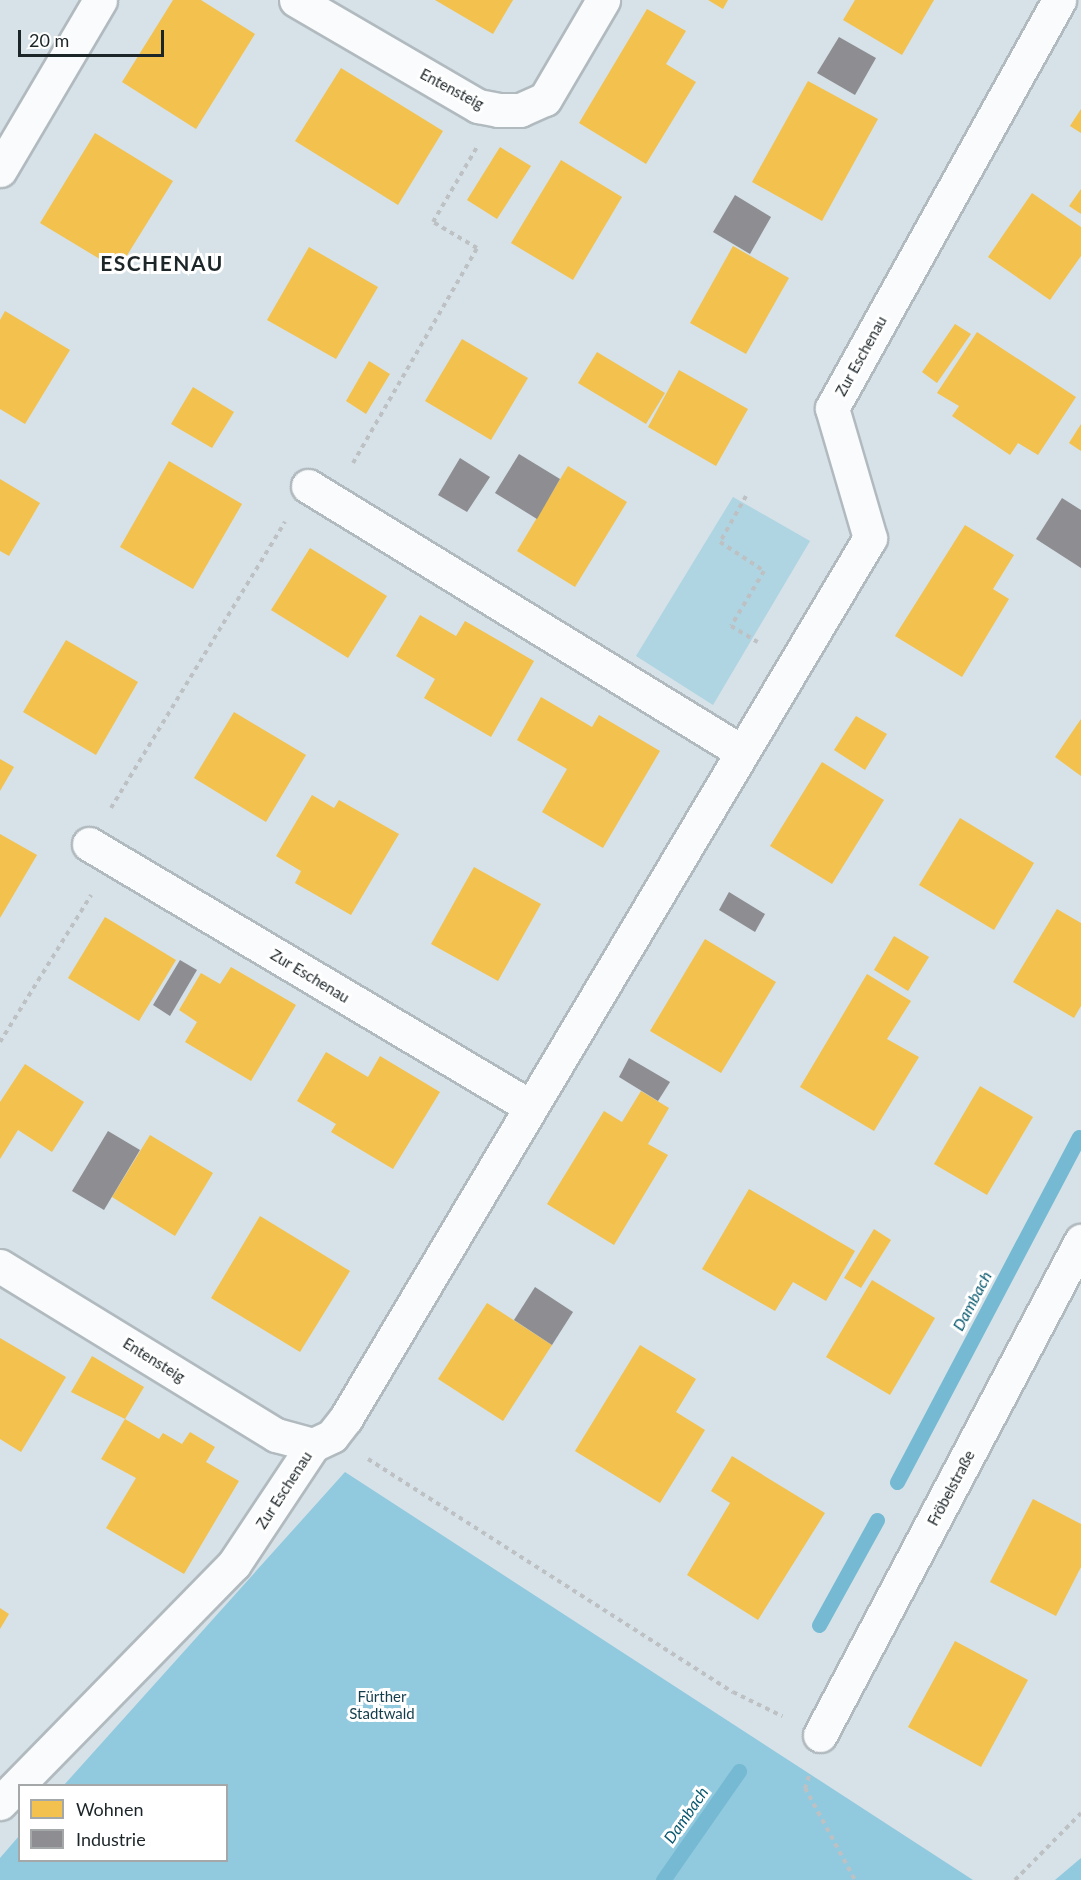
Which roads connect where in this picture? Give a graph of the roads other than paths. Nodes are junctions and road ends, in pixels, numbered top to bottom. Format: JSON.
{"nodes":[{"id":1,"x":100,"y":0,"type":"edge"},
{"id":2,"x":296,"y":0,"type":"edge"},
{"id":3,"x":603,"y":0,"type":"edge"},
{"id":4,"x":1059,"y":0,"type":"edge"},
{"id":5,"x":0,"y":170,"type":"edge"},
{"id":6,"x":320,"y":493,"type":"road end"},
{"id":7,"x":742,"y":752,"type":"junction"},
{"id":8,"x":101,"y":851,"type":"road end"},
{"id":9,"x":531,"y":1107,"type":"junction"},
{"id":10,"x":1081,"y":1241,"type":"edge"},
{"id":11,"x":0,"y":1266,"type":"edge"},
{"id":12,"x":322,"y":1441,"type":"junction"},
{"id":13,"x":820,"y":1735,"type":"road end"},
{"id":14,"x":19,"y":1784,"type":"edge"},
{"id":15,"x":18,"y":1785,"type":"edge"},
{"id":16,"x":0,"y":1803,"type":"edge"}],
"edges":[{"from":1,"to":5,"type":"street"},
{"from":2,"to":3,"type":"street","name":"Entensteig"},
{"from":4,"to":7,"type":"street","name":"Zur Eschenau"},
{"from":6,"to":7,"type":"street"},
{"from":7,"to":9,"type":"street","name":"Zur Eschenau"},
{"from":8,"to":9,"type":"street","name":"Zur Eschenau"},
{"from":9,"to":12,"type":"street","name":"Zur Eschenau"},
{"from":10,"to":13,"type":"street","name":"Fröbelstraße"},
{"from":11,"to":12,"type":"street","name":"Entensteig"},
{"from":12,"to":14,"type":"street","name":"Zur Eschenau"},
{"from":15,"to":16,"type":"street","name":"Zur Eschenau"}]}
